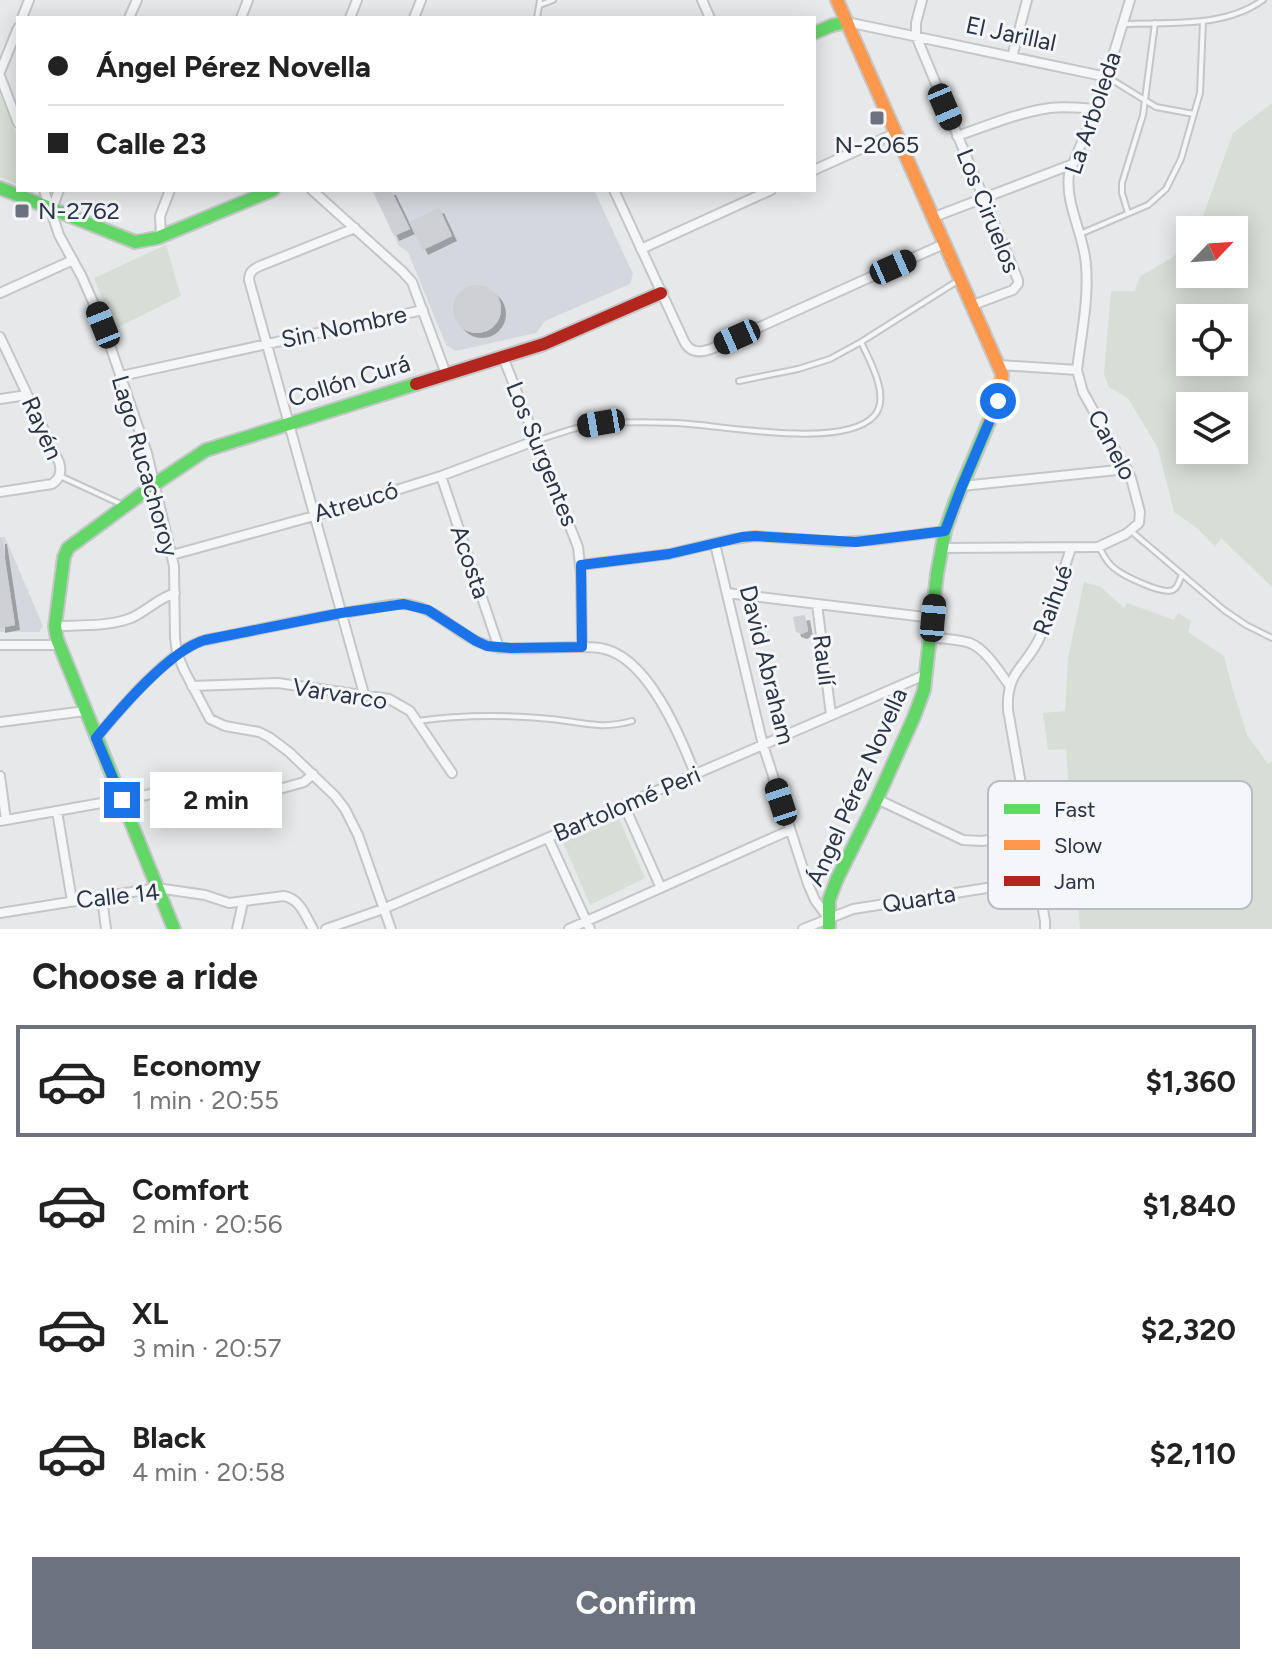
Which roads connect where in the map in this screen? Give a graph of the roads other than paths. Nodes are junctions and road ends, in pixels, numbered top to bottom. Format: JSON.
{"nodes":[{"id":1,"x":553,"y":0,"type":"edge"},
{"id":2,"x":837,"y":0,"type":"edge"},
{"id":3,"x":922,"y":0,"type":"edge"},
{"id":4,"x":1027,"y":0,"type":"edge"},
{"id":5,"x":1130,"y":0,"type":"edge"},
{"id":6,"x":1263,"y":0,"type":"edge"},
{"id":7,"x":540,"y":3,"type":"edge"},
{"id":8,"x":1203,"y":21,"type":"junction"},
{"id":9,"x":847,"y":22,"type":"junction"},
{"id":10,"x":1155,"y":23,"type":"junction"},
{"id":11,"x":1123,"y":24,"type":"junction"},
{"id":12,"x":816,"y":32,"type":"edge"},
{"id":13,"x":16,"y":33,"type":"edge"},
{"id":14,"x":916,"y":36,"type":"junction"},
{"id":15,"x":1012,"y":57,"type":"junction"},
{"id":16,"x":0,"y":74,"type":"edge"},
{"id":17,"x":1107,"y":77,"type":"junction"},
{"id":18,"x":1145,"y":101,"type":"junction"},
{"id":19,"x":1095,"y":109,"type":"junction"},
{"id":20,"x":1194,"y":114,"type":"junction"},
{"id":21,"x":16,"y":118,"type":"edge"},
{"id":22,"x":896,"y":133,"type":"junction"},
{"id":23,"x":957,"y":136,"type":"junction"},
{"id":24,"x":1073,"y":164,"type":"junction"},
{"id":25,"x":816,"y":169,"type":"edge"},
{"id":26,"x":0,"y":188,"type":"edge"},
{"id":27,"x":45,"y":192,"type":"edge"},
{"id":28,"x":58,"y":192,"type":"edge"},
{"id":29,"x":169,"y":192,"type":"edge"},
{"id":30,"x":268,"y":192,"type":"edge"},
{"id":31,"x":314,"y":192,"type":"edge"},
{"id":32,"x":615,"y":192,"type":"edge"},
{"id":33,"x":767,"y":192,"type":"edge"},
{"id":34,"x":984,"y":198,"type":"junction"},
{"id":35,"x":51,"y":210,"type":"junction"},
{"id":36,"x":1128,"y":213,"type":"junction"},
{"id":37,"x":934,"y":217,"type":"junction"},
{"id":38,"x":355,"y":228,"type":"junction"},
{"id":39,"x":1080,"y":234,"type":"junction"},
{"id":40,"x":161,"y":236,"type":"junction"},
{"id":41,"x":946,"y":243,"type":"junction"},
{"id":42,"x":641,"y":249,"type":"junction"},
{"id":43,"x":73,"y":260,"type":"junction"},
{"id":44,"x":961,"y":278,"type":"junction"},
{"id":45,"x":0,"y":293,"type":"edge"},
{"id":46,"x":661,"y":293,"type":"junction"},
{"id":47,"x":973,"y":305,"type":"junction"},
{"id":48,"x":423,"y":310,"type":"junction"},
{"id":49,"x":0,"y":337,"type":"edge"},
{"id":50,"x":861,"y":342,"type":"junction"},
{"id":51,"x":266,"y":344,"type":"junction"},
{"id":52,"x":503,"y":357,"type":"junction"},
{"id":53,"x":999,"y":365,"type":"junction"},
{"id":54,"x":1077,"y":370,"type":"junction"},
{"id":55,"x":446,"y":374,"type":"junction"},
{"id":56,"x":121,"y":376,"type":"junction"},
{"id":57,"x":739,"y":381,"type":"dead end"},
{"id":58,"x":27,"y":395,"type":"junction"},
{"id":59,"x":0,"y":399,"type":"edge"},
{"id":60,"x":288,"y":423,"type":"junction"},
{"id":61,"x":537,"y":440,"type":"junction"},
{"id":62,"x":1127,"y":469,"type":"junction"},
{"id":63,"x":60,"y":476,"type":"junction"},
{"id":64,"x":441,"y":476,"type":"junction"},
{"id":65,"x":155,"y":484,"type":"junction"},
{"id":66,"x":962,"y":486,"type":"junction"},
{"id":67,"x":0,"y":492,"type":"edge"},
{"id":68,"x":125,"y":506,"type":"junction"},
{"id":69,"x":314,"y":516,"type":"junction"},
{"id":70,"x":945,"y":531,"type":"junction"},
{"id":71,"x":1131,"y":531,"type":"junction"},
{"id":72,"x":715,"y":544,"type":"junction"},
{"id":73,"x":1098,"y":547,"type":"junction"},
{"id":74,"x":941,"y":548,"type":"junction"},
{"id":75,"x":1071,"y":548,"type":"junction"},
{"id":76,"x":172,"y":555,"type":"junction"},
{"id":77,"x":581,"y":565,"type":"junction"},
{"id":78,"x":1182,"y":574,"type":"junction"},
{"id":79,"x":175,"y":593,"type":"junction"},
{"id":80,"x":727,"y":593,"type":"junction"},
{"id":81,"x":817,"y":604,"type":"junction"},
{"id":82,"x":341,"y":613,"type":"junction"},
{"id":83,"x":933,"y":618,"type":"junction"},
{"id":84,"x":55,"y":626,"type":"junction"},
{"id":85,"x":931,"y":637,"type":"junction"},
{"id":86,"x":1272,"y":638,"type":"edge"},
{"id":87,"x":0,"y":645,"type":"edge"},
{"id":88,"x":59,"y":645,"type":"junction"},
{"id":89,"x":582,"y":647,"type":"junction"},
{"id":90,"x":499,"y":648,"type":"junction"},
{"id":91,"x":177,"y":653,"type":"junction"},
{"id":92,"x":927,"y":674,"type":"junction"},
{"id":93,"x":192,"y":686,"type":"junction"},
{"id":94,"x":1010,"y":686,"type":"junction"},
{"id":95,"x":364,"y":694,"type":"junction"},
{"id":96,"x":85,"y":711,"type":"junction"},
{"id":97,"x":831,"y":715,"type":"junction"},
{"id":98,"x":418,"y":721,"type":"junction"},
{"id":99,"x":632,"y":721,"type":"dead end"},
{"id":100,"x":0,"y":722,"type":"edge"},
{"id":101,"x":96,"y":738,"type":"junction"},
{"id":102,"x":763,"y":745,"type":"junction"},
{"id":103,"x":452,"y":773,"type":"dead end"},
{"id":104,"x":313,"y":774,"type":"junction"},
{"id":105,"x":695,"y":774,"type":"junction"},
{"id":106,"x":0,"y":776,"type":"edge"},
{"id":107,"x":1021,"y":781,"type":"edge"},
{"id":108,"x":877,"y":799,"type":"junction"},
{"id":109,"x":122,"y":800,"type":"junction"},
{"id":110,"x":624,"y":805,"type":"junction"},
{"id":111,"x":57,"y":811,"type":"junction"},
{"id":112,"x":3,"y":820,"type":"edge"},
{"id":113,"x":790,"y":830,"type":"junction"},
{"id":114,"x":548,"y":838,"type":"junction"},
{"id":115,"x":988,"y":840,"type":"edge"},
{"id":116,"x":157,"y":888,"type":"junction"},
{"id":117,"x":661,"y":888,"type":"junction"},
{"id":118,"x":988,"y":888,"type":"edge"},
{"id":119,"x":102,"y":898,"type":"junction"},
{"id":120,"x":72,"y":901,"type":"junction"},
{"id":121,"x":243,"y":902,"type":"junction"},
{"id":122,"x":383,"y":909,"type":"junction"},
{"id":123,"x":1042,"y":909,"type":"edge"},
{"id":124,"x":0,"y":913,"type":"edge"},
{"id":125,"x":828,"y":924,"type":"edge"},
{"id":126,"x":588,"y":925,"type":"edge"},
{"id":127,"x":106,"y":929,"type":"edge"},
{"id":128,"x":174,"y":929,"type":"edge"},
{"id":129,"x":237,"y":929,"type":"edge"},
{"id":130,"x":313,"y":929,"type":"edge"},
{"id":131,"x":326,"y":929,"type":"edge"},
{"id":132,"x":391,"y":929,"type":"edge"},
{"id":133,"x":569,"y":929,"type":"edge"},
{"id":134,"x":803,"y":929,"type":"edge"},
{"id":135,"x":1045,"y":929,"type":"edge"}],
"edges":[{"from":1,"to":7,"type":"lane"},
{"from":2,"to":9,"type":"street","name":"Ángel Pérez Novella"},
{"from":3,"to":14,"type":"street"},
{"from":4,"to":15,"type":"street"},
{"from":5,"to":11,"type":"street","name":"La Arboleda"},
{"from":6,"to":8,"type":"lane"},
{"from":8,"to":10,"type":"lane"},
{"from":8,"to":20,"type":"lane"},
{"from":9,"to":12,"type":"street","name":"El Jarillal"},
{"from":9,"to":14,"type":"street","name":"El Jarillal"},
{"from":9,"to":22,"type":"street","name":"Ángel Pérez Novella"},
{"from":10,"to":11,"type":"lane"},
{"from":10,"to":18,"type":"lane"},
{"from":11,"to":17,"type":"street","name":"La Arboleda"},
{"from":13,"to":16,"type":"street"},
{"from":14,"to":15,"type":"street","name":"El Jarillal"},
{"from":14,"to":23,"type":"street","name":"Los Ciruelos"},
{"from":15,"to":17,"type":"street","name":"El Jarillal"},
{"from":16,"to":21,"type":"street"},
{"from":17,"to":18,"type":"lane"},
{"from":17,"to":19,"type":"street","name":"La Arboleda"},
{"from":18,"to":20,"type":"lane"},
{"from":18,"to":36,"type":"lane"},
{"from":19,"to":23,"type":"street"},
{"from":19,"to":24,"type":"street","name":"La Arboleda"},
{"from":20,"to":36,"type":"lane"},
{"from":22,"to":25,"type":"street"},
{"from":22,"to":37,"type":"street","name":"Ángel Pérez Novella"},
{"from":23,"to":34,"type":"street","name":"Los Ciruelos"},
{"from":24,"to":34,"type":"street"},
{"from":24,"to":39,"type":"street","name":"La Arboleda"},
{"from":26,"to":35,"type":"street"},
{"from":27,"to":35,"type":"street","name":"Lago Rucachoroy"},
{"from":28,"to":35,"type":"street"},
{"from":29,"to":40,"type":"street"},
{"from":30,"to":40,"type":"street"},
{"from":31,"to":38,"type":"street"},
{"from":32,"to":42,"type":"street"},
{"from":33,"to":42,"type":"street"},
{"from":34,"to":37,"type":"street"},
{"from":34,"to":47,"type":"street","name":"Los Ciruelos"},
{"from":35,"to":40,"type":"street"},
{"from":35,"to":43,"type":"street","name":"Lago Rucachoroy"},
{"from":36,"to":39,"type":"lane"},
{"from":37,"to":41,"type":"street","name":"Ángel Pérez Novella"},
{"from":38,"to":48,"type":"street"},
{"from":38,"to":51,"type":"street","name":"Sin Nombre"},
{"from":39,"to":54,"type":"street","name":"La Arboleda"},
{"from":41,"to":44,"type":"street","name":"Ángel Pérez Novella"},
{"from":41,"to":46,"type":"street"},
{"from":42,"to":46,"type":"street"},
{"from":43,"to":45,"type":"street"},
{"from":43,"to":56,"type":"street","name":"Lago Rucachoroy"},
{"from":44,"to":47,"type":"street","name":"Ángel Pérez Novella"},
{"from":44,"to":50,"type":"lane"},
{"from":46,"to":52,"type":"street","name":"Collón Curá"},
{"from":47,"to":53,"type":"street","name":"Ángel Pérez Novella"},
{"from":48,"to":51,"type":"street","name":"Sin Nombre"},
{"from":48,"to":55,"type":"street"},
{"from":49,"to":58,"type":"street","name":"Rayén"},
{"from":50,"to":57,"type":"lane"},
{"from":50,"to":61,"type":"lane"},
{"from":51,"to":56,"type":"street","name":"Sin Nombre"},
{"from":51,"to":60,"type":"street","name":"Sin Nombre"},
{"from":52,"to":55,"type":"street","name":"Collón Curá"},
{"from":52,"to":61,"type":"street","name":"Los Surgentes"},
{"from":53,"to":54,"type":"street"},
{"from":53,"to":66,"type":"street","name":"Ángel Pérez Novella"},
{"from":54,"to":62,"type":"street","name":"Canelo"},
{"from":55,"to":60,"type":"street","name":"Collón Curá"},
{"from":56,"to":65,"type":"street","name":"Lago Rucachoroy"},
{"from":58,"to":59,"type":"street"},
{"from":58,"to":63,"type":"street","name":"Rayén"},
{"from":60,"to":65,"type":"street","name":"Collón Curá"},
{"from":60,"to":69,"type":"street","name":"Sin Nombre"},
{"from":61,"to":64,"type":"street","name":"Atreucó"},
{"from":61,"to":77,"type":"street","name":"Los Surgentes"},
{"from":62,"to":66,"type":"street"},
{"from":62,"to":71,"type":"street","name":"Canelo"},
{"from":63,"to":67,"type":"street"},
{"from":63,"to":68,"type":"lane"},
{"from":64,"to":69,"type":"street","name":"Atreucó"},
{"from":64,"to":90,"type":"street","name":"Acosta"},
{"from":65,"to":68,"type":"street","name":"Collón Curá"},
{"from":65,"to":76,"type":"street","name":"Lago Rucachoroy"},
{"from":66,"to":70,"type":"street","name":"Ángel Pérez Novella"},
{"from":68,"to":84,"type":"street","name":"Collón Curá"},
{"from":69,"to":76,"type":"street","name":"Atreucó"},
{"from":69,"to":82,"type":"street","name":"Sin Nombre"},
{"from":70,"to":72,"type":"street"},
{"from":70,"to":74,"type":"street","name":"Ángel Pérez Novella"},
{"from":71,"to":73,"type":"street"},
{"from":71,"to":78,"type":"lane"},
{"from":72,"to":77,"type":"street"},
{"from":72,"to":80,"type":"street","name":"David Abraham"},
{"from":73,"to":75,"type":"street"},
{"from":73,"to":78,"type":"lane"},
{"from":74,"to":75,"type":"street"},
{"from":74,"to":83,"type":"street","name":"Ángel Pérez Novella"},
{"from":75,"to":94,"type":"street","name":"Raihué"},
{"from":76,"to":79,"type":"street","name":"Lago Rucachoroy"},
{"from":77,"to":89,"type":"street","name":"Los Surgentes"},
{"from":78,"to":86,"type":"lane"},
{"from":79,"to":84,"type":"street"},
{"from":79,"to":91,"type":"street","name":"Lago Rucachoroy"},
{"from":80,"to":81,"type":"street"},
{"from":80,"to":102,"type":"street","name":"David Abraham"},
{"from":81,"to":83,"type":"street"},
{"from":81,"to":97,"type":"street","name":"Raulí"},
{"from":82,"to":90,"type":"street"},
{"from":82,"to":91,"type":"street"},
{"from":82,"to":95,"type":"street","name":"Sin Nombre"},
{"from":83,"to":85,"type":"street","name":"Ángel Pérez Novella"},
{"from":84,"to":88,"type":"street"},
{"from":85,"to":92,"type":"street","name":"Ángel Pérez Novella"},
{"from":85,"to":94,"type":"street"},
{"from":87,"to":88,"type":"street"},
{"from":88,"to":96,"type":"street"},
{"from":89,"to":90,"type":"street"},
{"from":89,"to":105,"type":"street"},
{"from":91,"to":93,"type":"street","name":"Lago Rucachoroy"},
{"from":91,"to":101,"type":"street"},
{"from":92,"to":97,"type":"street","name":"Bartolomé Peri"},
{"from":92,"to":108,"type":"street","name":"Ángel Pérez Novella"},
{"from":93,"to":95,"type":"street","name":"Varvarco"},
{"from":93,"to":104,"type":"street","name":"Lago Rucachoroy"},
{"from":94,"to":107,"type":"street"},
{"from":95,"to":98,"type":"street","name":"Varvarco"},
{"from":96,"to":100,"type":"street"},
{"from":96,"to":101,"type":"street"},
{"from":97,"to":102,"type":"street","name":"Bartolomé Peri"},
{"from":98,"to":99,"type":"lane"},
{"from":98,"to":103,"type":"street","name":"Varvarco"},
{"from":101,"to":109,"type":"street"},
{"from":102,"to":105,"type":"street","name":"Bartolomé Peri"},
{"from":102,"to":113,"type":"street","name":"David Abraham"},
{"from":104,"to":109,"type":"street"},
{"from":104,"to":122,"type":"street","name":"Lago Rucachoroy"},
{"from":105,"to":110,"type":"street","name":"Bartolomé Peri"},
{"from":106,"to":112,"type":"street"},
{"from":108,"to":115,"type":"street"},
{"from":108,"to":125,"type":"street","name":"Ángel Pérez Novella"},
{"from":109,"to":111,"type":"street"},
{"from":109,"to":116,"type":"street"},
{"from":110,"to":114,"type":"street","name":"Bartolomé Peri"},
{"from":110,"to":117,"type":"street"},
{"from":111,"to":112,"type":"street"},
{"from":111,"to":120,"type":"street"},
{"from":113,"to":117,"type":"street"},
{"from":113,"to":125,"type":"street","name":"David Abraham"},
{"from":114,"to":122,"type":"street","name":"Bartolomé Peri"},
{"from":114,"to":126,"type":"street"},
{"from":116,"to":119,"type":"street","name":"Calle 14"},
{"from":116,"to":121,"type":"street","name":"Calle 14"},
{"from":116,"to":128,"type":"street"},
{"from":117,"to":126,"type":"street"},
{"from":118,"to":125,"type":"street","name":"Quarta"},
{"from":119,"to":120,"type":"street","name":"Calle 14"},
{"from":119,"to":127,"type":"street"},
{"from":120,"to":124,"type":"street","name":"Calle 14"},
{"from":121,"to":129,"type":"street"},
{"from":121,"to":130,"type":"street","name":"Calle 14"},
{"from":122,"to":131,"type":"street","name":"Bartolomé Peri"},
{"from":122,"to":132,"type":"street","name":"Lago Rucachoroy"},
{"from":123,"to":135,"type":"street"},
{"from":125,"to":134,"type":"street","name":"Quarta"},
{"from":126,"to":133,"type":"street"}]}
